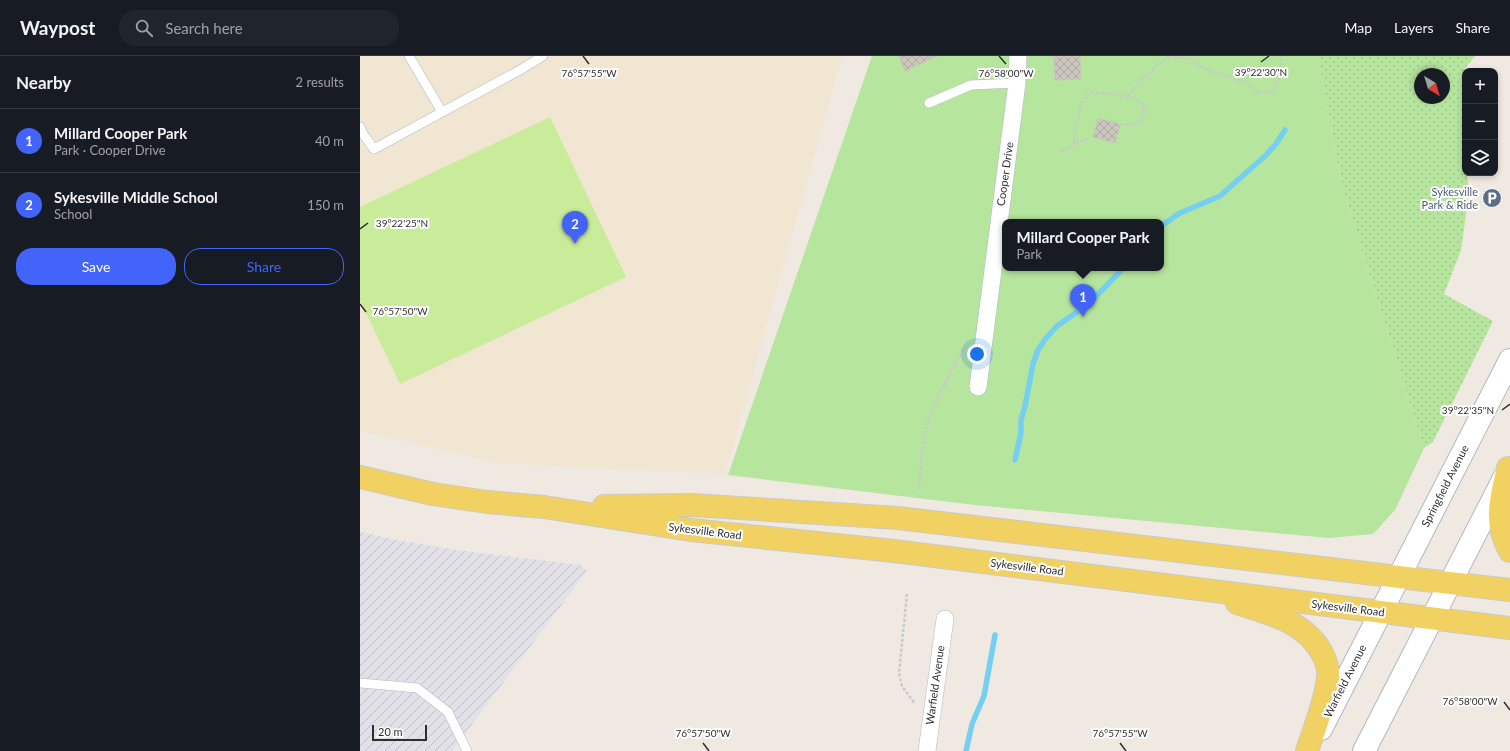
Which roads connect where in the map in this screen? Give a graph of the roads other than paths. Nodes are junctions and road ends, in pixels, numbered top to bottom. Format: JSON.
{"nodes":[{"id":1,"x":409,"y":56,"type":"edge"},
{"id":2,"x":543,"y":56,"type":"edge"},
{"id":3,"x":1018,"y":56,"type":"edge"},
{"id":4,"x":1017,"y":83,"type":"junction"},
{"id":5,"x":929,"y":104,"type":"dead end"},
{"id":6,"x":442,"y":112,"type":"junction"},
{"id":7,"x":360,"y":127,"type":"edge"},
{"id":8,"x":1510,"y":360,"type":"edge"},
{"id":9,"x":978,"y":387,"type":"dead end"},
{"id":10,"x":1509,"y":467,"type":"edge"},
{"id":11,"x":360,"y":477,"type":"edge"},
{"id":12,"x":544,"y":507,"type":"junction"},
{"id":13,"x":1510,"y":551,"type":"edge"},
{"id":14,"x":1399,"y":576,"type":"junction"},
{"id":15,"x":1450,"y":582,"type":"junction"},
{"id":16,"x":1188,"y":587,"type":"junction"},
{"id":17,"x":1510,"y":590,"type":"edge"},
{"id":18,"x":1381,"y":612,"type":"junction"},
{"id":19,"x":945,"y":619,"type":"dead end"},
{"id":20,"x":1432,"y":619,"type":"junction"},
{"id":21,"x":1510,"y":628,"type":"edge"},
{"id":22,"x":360,"y":683,"type":"edge"},
{"id":23,"x":467,"y":751,"type":"edge"},
{"id":24,"x":927,"y":751,"type":"edge"},
{"id":25,"x":1308,"y":751,"type":"edge"},
{"id":26,"x":1364,"y":751,"type":"edge"}],
"edges":[{"from":1,"to":6,"type":"lane"},
{"from":2,"to":6,"type":"lane"},
{"from":3,"to":4,"type":"street","name":"Cooper Drive"},
{"from":4,"to":5,"type":"lane"},
{"from":4,"to":9,"type":"street","name":"Cooper Drive"},
{"from":6,"to":7,"type":"lane"},
{"from":8,"to":14,"type":"main road","name":"Springfield Avenue"},
{"from":10,"to":13,"type":"main road"},
{"from":10,"to":15,"type":"main road"},
{"from":11,"to":12,"type":"main road","name":"Sykesville Road"},
{"from":12,"to":14,"type":"main road","name":"Sykesville Road"},
{"from":12,"to":16,"type":"main road","name":"Sykesville Road"},
{"from":14,"to":15,"type":"main road","name":"Sykesville Road"},
{"from":14,"to":18,"type":"main road","name":"Springfield Avenue"},
{"from":15,"to":17,"type":"main road","name":"Sykesville Road"},
{"from":15,"to":20,"type":"main road"},
{"from":16,"to":18,"type":"main road","name":"Sykesville Road"},
{"from":16,"to":25,"type":"main road"},
{"from":18,"to":20,"type":"main road","name":"Sykesville Road"},
{"from":18,"to":25,"type":"main road","name":"Warfield Avenue"},
{"from":19,"to":24,"type":"street","name":"Warfield Avenue"},
{"from":20,"to":21,"type":"main road","name":"Sykesville Road"},
{"from":20,"to":26,"type":"main road"},
{"from":22,"to":23,"type":"lane"}]}
